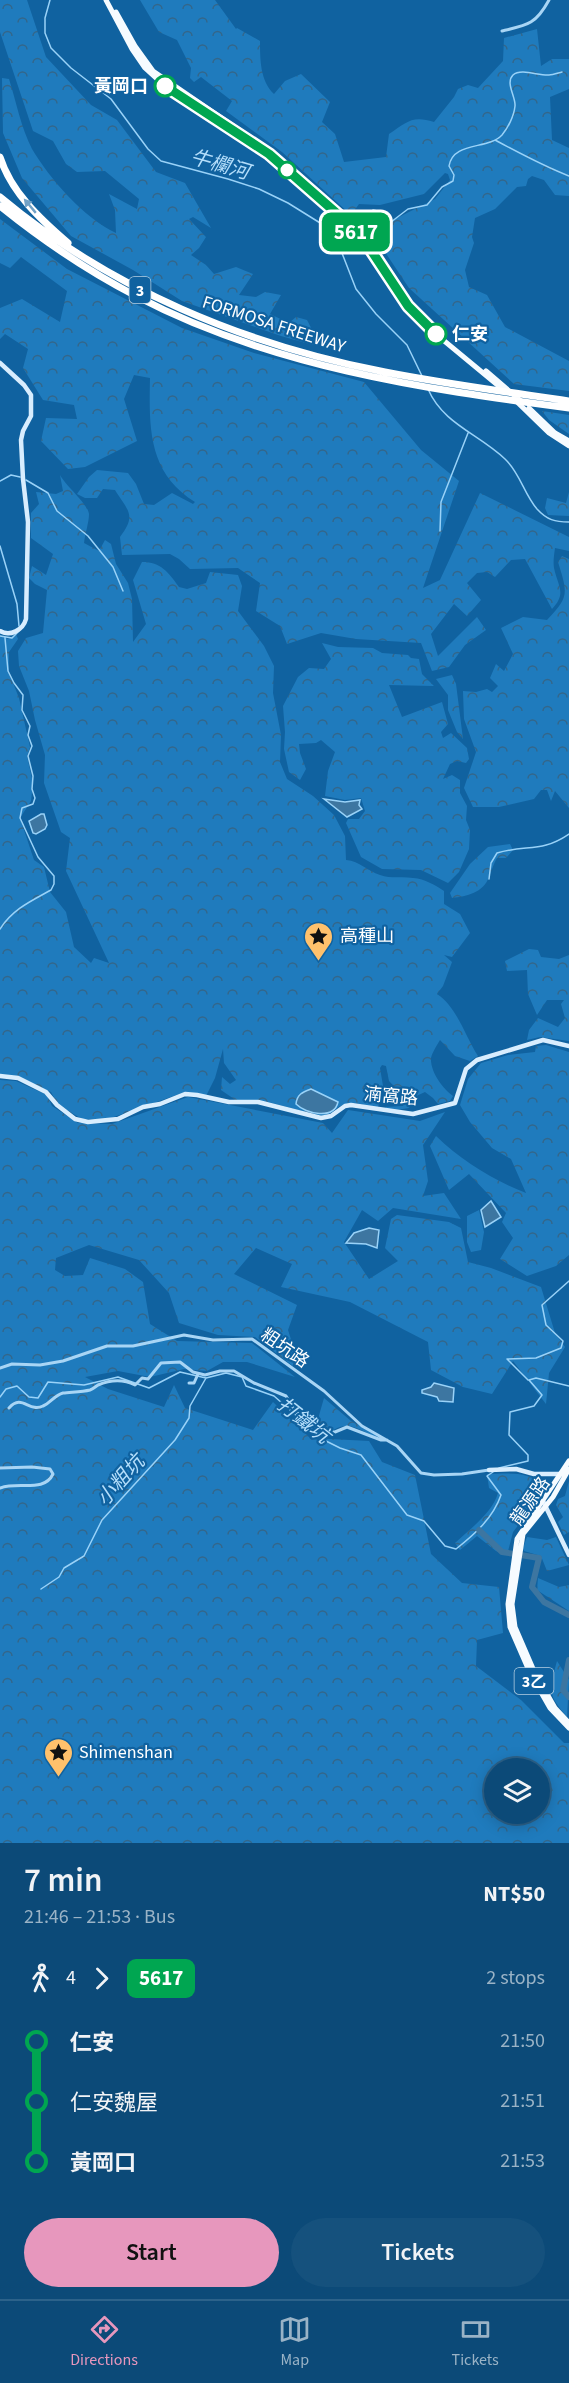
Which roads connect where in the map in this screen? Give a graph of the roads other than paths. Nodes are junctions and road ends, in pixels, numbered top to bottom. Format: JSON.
{"nodes":[{"id":1,"x":108,"y":0,"type":"edge"},
{"id":2,"x":549,"y":0,"type":"edge"},
{"id":3,"x":502,"y":31,"type":"dead end"},
{"id":4,"x":0,"y":157,"type":"edge"},
{"id":5,"x":0,"y":197,"type":"edge"},
{"id":6,"x":0,"y":206,"type":"edge"},
{"id":7,"x":88,"y":260,"type":"junction"},
{"id":8,"x":295,"y":353,"type":"junction"},
{"id":9,"x":0,"y":363,"type":"edge"},
{"id":10,"x":569,"y":401,"type":"edge"},
{"id":11,"x":569,"y":408,"type":"edge"},
{"id":12,"x":569,"y":443,"type":"edge"},
{"id":13,"x":0,"y":631,"type":"edge"},
{"id":14,"x":569,"y":1046,"type":"edge"},
{"id":15,"x":0,"y":1076,"type":"edge"},
{"id":16,"x":0,"y":1368,"type":"edge"},
{"id":17,"x":198,"y":1374,"type":"junction"},
{"id":18,"x":189,"y":1383,"type":"dead end"},
{"id":19,"x":9,"y":1408,"type":"dead end"},
{"id":20,"x":389,"y":1440,"type":"junction"},
{"id":21,"x":569,"y":1461,"type":"edge"},
{"id":22,"x":0,"y":1468,"type":"edge"},
{"id":23,"x":492,"y":1471,"type":"joint"},
{"id":24,"x":566,"y":1472,"type":"edge"},
{"id":25,"x":0,"y":1488,"type":"edge"},
{"id":26,"x":544,"y":1504,"type":"junction"},
{"id":27,"x":569,"y":1555,"type":"edge"},
{"id":28,"x":513,"y":1627,"type":"junction"},
{"id":29,"x":569,"y":1723,"type":"edge"},
{"id":30,"x":569,"y":1728,"type":"edge"}],
"edges":[{"from":1,"to":12,"type":"main road"},
{"from":2,"to":3,"type":"street"},
{"from":7,"to":4,"type":"highway","one_way":true},
{"from":5,"to":7,"type":"highway","name":"FORMOSA FREEWAY","number":"3"},
{"from":6,"to":8,"type":"highway","name":"FORMOSA FREEWAY","number":"3"},
{"from":7,"to":8,"type":"highway","name":"FORMOSA FREEWAY","number":"3"},
{"from":8,"to":10,"type":"highway","name":"FORMOSA FREEWAY","number":"3"},
{"from":8,"to":11,"type":"highway","name":"FORMOSA FREEWAY","number":"3"},
{"from":9,"to":13,"type":"street"},
{"from":14,"to":15,"type":"street","name":"湳窩路"},
{"from":16,"to":20,"type":"street","name":"粗坑路"},
{"from":17,"to":18,"type":"street"},
{"from":17,"to":19,"type":"street"},
{"from":17,"to":20,"type":"street"},
{"from":20,"to":23,"type":"street","name":"粗坑路"},
{"from":21,"to":24,"type":"main road","number":"3乙"},
{"from":22,"to":25,"type":"street"},
{"from":23,"to":24,"type":"street","name":"粗坑路"},
{"from":24,"to":26,"type":"main road","name":"龍源路","number":"3乙"},
{"from":26,"to":27,"type":"street"},
{"from":26,"to":28,"type":"main road","name":"龍源路","number":"3乙"},
{"from":28,"to":29,"type":"main road","number":"3乙"},
{"from":28,"to":30,"type":"main road","number":"3乙"}]}
